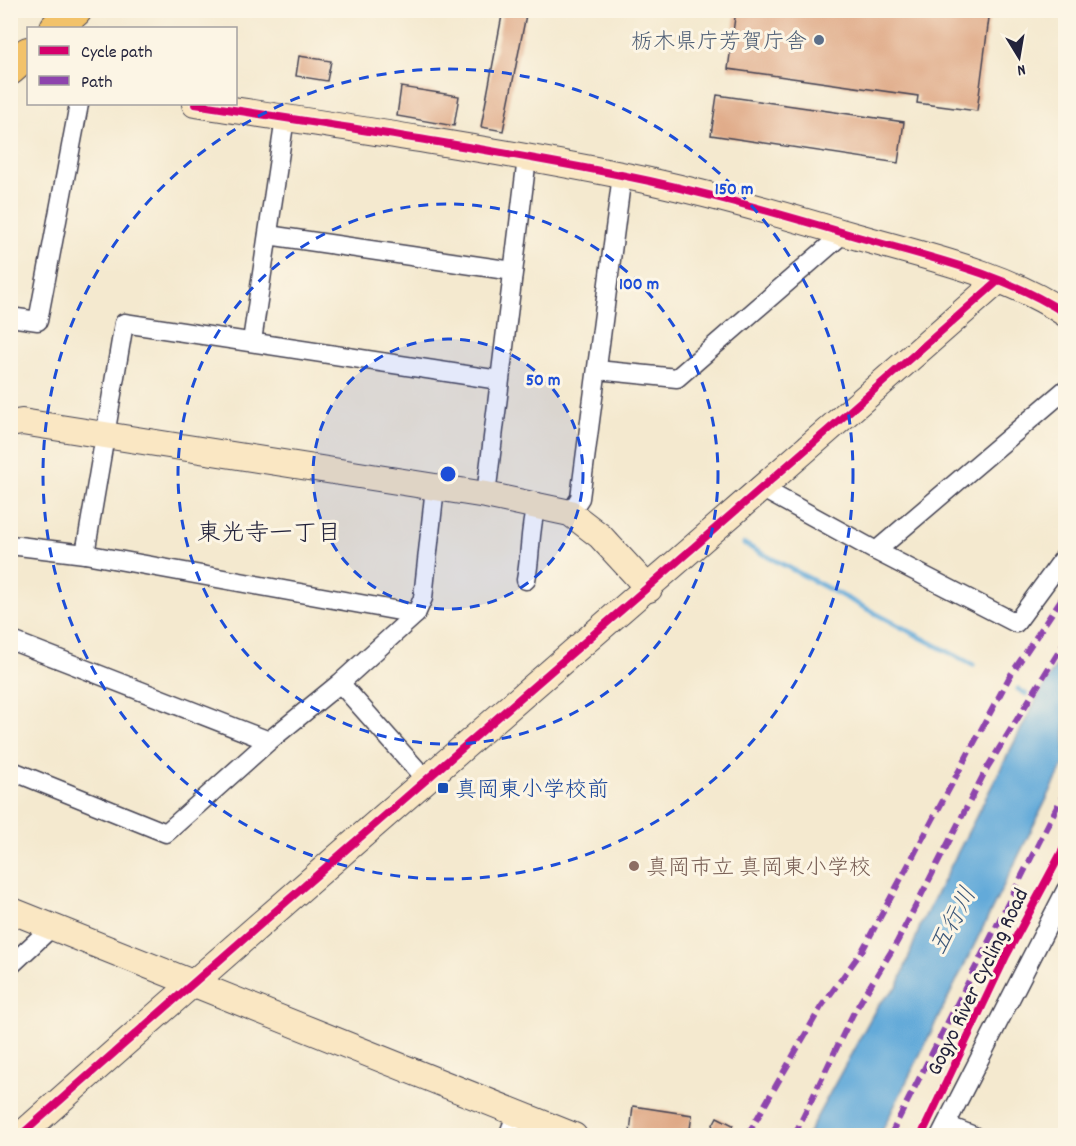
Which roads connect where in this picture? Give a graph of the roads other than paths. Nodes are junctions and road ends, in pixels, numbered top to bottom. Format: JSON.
{"nodes":[{"id":1,"x":76,"y":10,"type":"edge"},
{"id":2,"x":57,"y":27,"type":"edge"},
{"id":3,"x":27,"y":54,"type":"edge"},
{"id":4,"x":10,"y":69,"type":"edge"},
{"id":5,"x":10,"y":74,"type":"edge"},
{"id":6,"x":27,"y":77,"type":"edge"},
{"id":7,"x":79,"y":105,"type":"edge"},
{"id":8,"x":201,"y":105,"type":"edge"},
{"id":9,"x":285,"y":118,"type":"junction"},
{"id":10,"x":527,"y":158,"type":"junction"},
{"id":11,"x":622,"y":176,"type":"junction"},
{"id":12,"x":844,"y":233,"type":"junction"},
{"id":13,"x":268,"y":235,"type":"junction"},
{"id":14,"x":513,"y":271,"type":"junction"},
{"id":15,"x":998,"y":280,"type":"junction"},
{"id":16,"x":1065,"y":314,"type":"edge"},
{"id":17,"x":10,"y":317,"type":"edge"},
{"id":18,"x":252,"y":341,"type":"junction"},
{"id":19,"x":597,"y":370,"type":"junction"},
{"id":20,"x":499,"y":380,"type":"junction"},
{"id":21,"x":1065,"y":389,"type":"edge"},
{"id":22,"x":10,"y":424,"type":"edge"},
{"id":23,"x":107,"y":434,"type":"junction"},
{"id":24,"x":435,"y":487,"type":"junction"},
{"id":25,"x":763,"y":489,"type":"junction"},
{"id":26,"x":486,"y":495,"type":"junction"},
{"id":27,"x":536,"y":506,"type":"junction"},
{"id":28,"x":570,"y":513,"type":"junction"},
{"id":29,"x":10,"y":545,"type":"edge"},
{"id":30,"x":876,"y":551,"type":"junction"},
{"id":31,"x":85,"y":554,"type":"junction"},
{"id":32,"x":1065,"y":555,"type":"edge"},
{"id":33,"x":526,"y":580,"type":"dead end"},
{"id":34,"x":649,"y":588,"type":"junction"},
{"id":35,"x":416,"y":614,"type":"junction"},
{"id":36,"x":10,"y":640,"type":"edge"},
{"id":37,"x":340,"y":683,"type":"junction"},
{"id":38,"x":269,"y":741,"type":"junction"},
{"id":39,"x":10,"y":770,"type":"edge"},
{"id":40,"x":427,"y":780,"type":"junction"},
{"id":41,"x":1065,"y":890,"type":"edge"},
{"id":42,"x":10,"y":910,"type":"edge"},
{"id":43,"x":53,"y":926,"type":"junction"},
{"id":44,"x":10,"y":966,"type":"edge"},
{"id":45,"x":191,"y":984,"type":"junction"},
{"id":46,"x":513,"y":1124,"type":"edge"},
{"id":47,"x":943,"y":1130,"type":"edge"},
{"id":48,"x":20,"y":1136,"type":"edge"},
{"id":49,"x":574,"y":1136,"type":"edge"},
{"id":50,"x":974,"y":1136,"type":"edge"}],
"edges":[{"from":1,"to":2,"type":"highway"},
{"from":3,"to":4,"type":"highway"},
{"from":5,"to":6,"type":"street"},
{"from":7,"to":17,"type":"street"},
{"from":8,"to":9,"type":"street"},
{"from":9,"to":10,"type":"street"},
{"from":9,"to":13,"type":"street"},
{"from":10,"to":11,"type":"street"},
{"from":10,"to":14,"type":"street"},
{"from":11,"to":12,"type":"street"},
{"from":11,"to":19,"type":"street"},
{"from":12,"to":15,"type":"street"},
{"from":12,"to":19,"type":"street"},
{"from":13,"to":14,"type":"street"},
{"from":13,"to":18,"type":"street"},
{"from":14,"to":20,"type":"street"},
{"from":15,"to":16,"type":"street"},
{"from":15,"to":25,"type":"street"},
{"from":18,"to":20,"type":"street"},
{"from":18,"to":23,"type":"street"},
{"from":19,"to":28,"type":"street"},
{"from":20,"to":26,"type":"street"},
{"from":21,"to":30,"type":"street"},
{"from":22,"to":23,"type":"street"},
{"from":23,"to":24,"type":"street"},
{"from":23,"to":31,"type":"street"},
{"from":24,"to":26,"type":"street"},
{"from":24,"to":35,"type":"street"},
{"from":25,"to":30,"type":"street"},
{"from":25,"to":34,"type":"street"},
{"from":26,"to":27,"type":"street"},
{"from":27,"to":28,"type":"street"},
{"from":27,"to":33,"type":"street"},
{"from":28,"to":34,"type":"street"},
{"from":29,"to":31,"type":"street"},
{"from":30,"to":32,"type":"street"},
{"from":31,"to":35,"type":"street"},
{"from":34,"to":40,"type":"street"},
{"from":35,"to":37,"type":"street"},
{"from":36,"to":38,"type":"street"},
{"from":37,"to":38,"type":"street"},
{"from":37,"to":40,"type":"street"},
{"from":38,"to":39,"type":"street"},
{"from":40,"to":45,"type":"street"},
{"from":41,"to":47,"type":"street"},
{"from":42,"to":43,"type":"street"},
{"from":43,"to":44,"type":"street"},
{"from":43,"to":45,"type":"street"},
{"from":45,"to":46,"type":"street"},
{"from":45,"to":48,"type":"street"},
{"from":46,"to":49,"type":"street"},
{"from":47,"to":50,"type":"street"}]}
